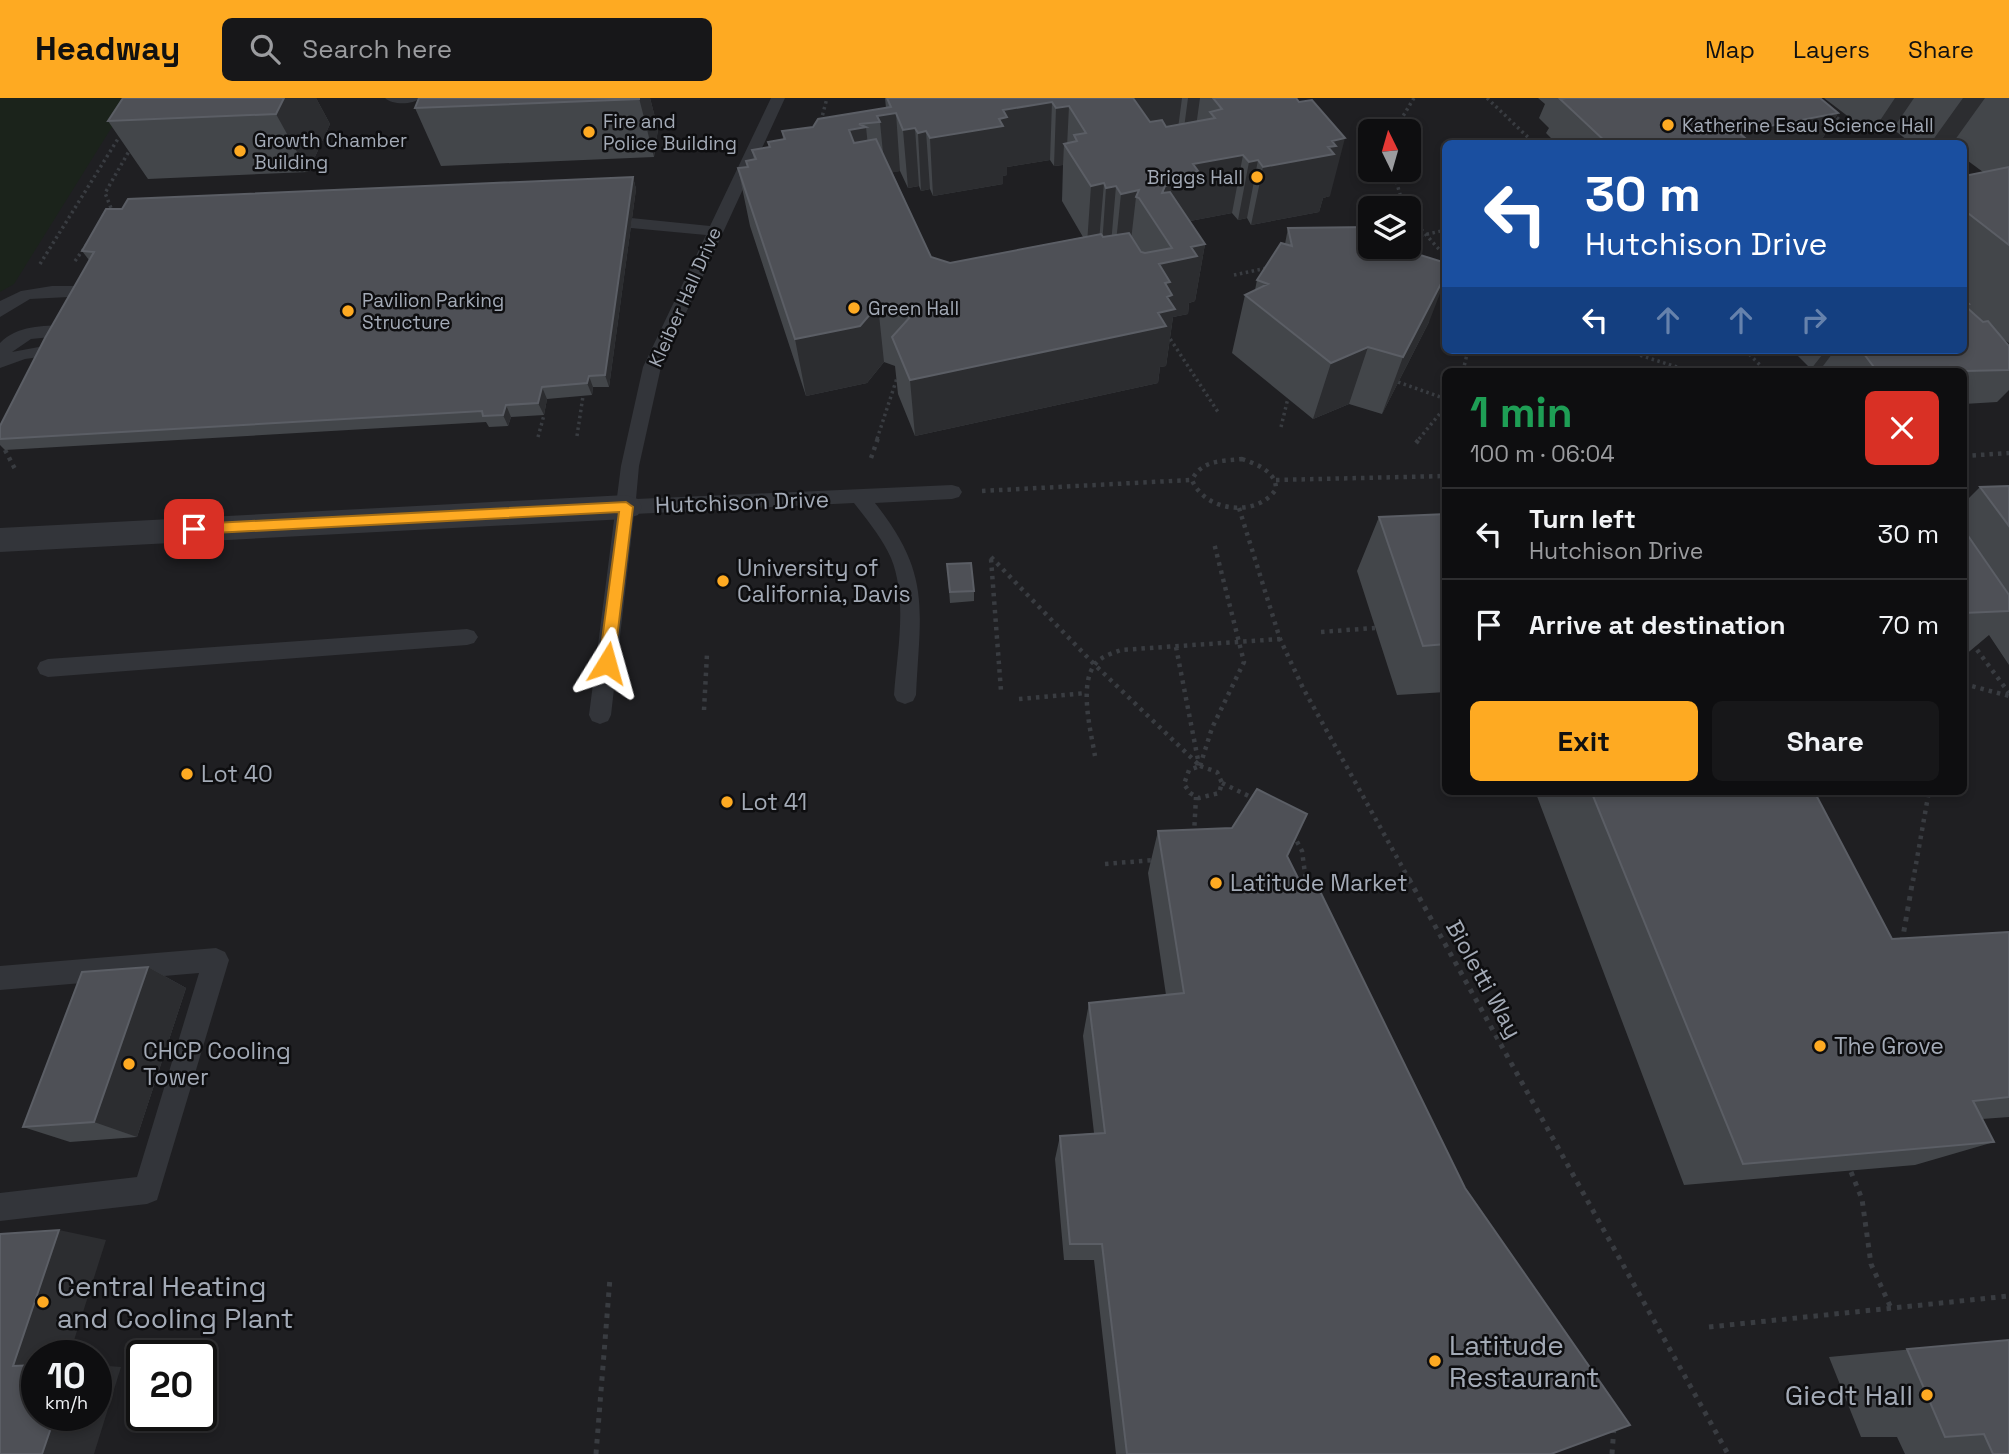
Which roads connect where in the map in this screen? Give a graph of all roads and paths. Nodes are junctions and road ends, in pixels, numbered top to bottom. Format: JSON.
{"nodes":[{"id":1,"x":392,"y":98,"type":"edge"},
{"id":2,"x":413,"y":98,"type":"edge"},
{"id":3,"x":778,"y":98,"type":"edge"},
{"id":4,"x":827,"y":98,"type":"edge"},
{"id":5,"x":1414,"y":98,"type":"edge"},
{"id":6,"x":1487,"y":98,"type":"edge"},
{"id":7,"x":1828,"y":110,"type":"edge"},
{"id":8,"x":1401,"y":119,"type":"edge"},
{"id":9,"x":821,"y":122,"type":"edge"},
{"id":10,"x":1855,"y":131,"type":"dead end"},
{"id":11,"x":122,"y":132,"type":"edge"},
{"id":12,"x":1531,"y":140,"type":"edge"},
{"id":13,"x":132,"y":145,"type":"edge"},
{"id":14,"x":111,"y":208,"type":"junction"},
{"id":15,"x":106,"y":217,"type":"edge"},
{"id":16,"x":115,"y":221,"type":"edge"},
{"id":17,"x":631,"y":223,"type":"edge"},
{"id":18,"x":715,"y":231,"type":"junction"},
{"id":19,"x":1442,"y":231,"type":"edge"},
{"id":20,"x":1421,"y":232,"type":"edge"},
{"id":21,"x":1423,"y":235,"type":"junction"},
{"id":22,"x":95,"y":236,"type":"edge"},
{"id":23,"x":1442,"y":253,"type":"edge"},
{"id":24,"x":1275,"y":266,"type":"edge"},
{"id":25,"x":36,"y":270,"type":"dead end"},
{"id":26,"x":1234,"y":275,"type":"dead end"},
{"id":27,"x":81,"y":291,"type":"joint"},
{"id":28,"x":0,"y":312,"type":"edge"},
{"id":29,"x":66,"y":331,"type":"edge"},
{"id":30,"x":1167,"y":333,"type":"edge"},
{"id":31,"x":55,"y":350,"type":"edge"},
{"id":32,"x":1642,"y":354,"type":"edge"},
{"id":33,"x":1749,"y":354,"type":"edge"},
{"id":34,"x":0,"y":356,"type":"edge"},
{"id":35,"x":0,"y":362,"type":"edge"},
{"id":36,"x":900,"y":368,"type":"edge"},
{"id":37,"x":1681,"y":368,"type":"edge"},
{"id":38,"x":1763,"y":368,"type":"edge"},
{"id":39,"x":1398,"y":382,"type":"edge"},
{"id":40,"x":583,"y":396,"type":"edge"},
{"id":41,"x":1288,"y":398,"type":"dead end"},
{"id":42,"x":1442,"y":398,"type":"edge"},
{"id":43,"x":1442,"y":411,"type":"edge"},
{"id":44,"x":1218,"y":412,"type":"dead end"},
{"id":45,"x":544,"y":415,"type":"dead end"},
{"id":46,"x":1281,"y":427,"type":"dead end"},
{"id":47,"x":577,"y":436,"type":"dead end"},
{"id":48,"x":538,"y":437,"type":"dead end"},
{"id":49,"x":1416,"y":443,"type":"dead end"},
{"id":50,"x":5,"y":450,"type":"edge"},
{"id":51,"x":2009,"y":453,"type":"edge"},
{"id":52,"x":1967,"y":456,"type":"edge"},
{"id":53,"x":871,"y":458,"type":"dead end"},
{"id":54,"x":16,"y":471,"type":"dead end"},
{"id":55,"x":1442,"y":476,"type":"edge"},
{"id":56,"x":1191,"y":480,"type":"junction"},
{"id":57,"x":1276,"y":480,"type":"junction"},
{"id":58,"x":952,"y":492,"type":"joint"},
{"id":59,"x":860,"y":498,"type":"junction"},
{"id":60,"x":626,"y":507,"type":"junction"},
{"id":61,"x":1239,"y":508,"type":"junction"},
{"id":62,"x":0,"y":540,"type":"edge"},
{"id":63,"x":1214,"y":543,"type":"dead end"},
{"id":64,"x":1375,"y":628,"type":"dead end"},
{"id":65,"x":1321,"y":632,"type":"dead end"},
{"id":66,"x":467,"y":637,"type":"dead end"},
{"id":67,"x":1280,"y":639,"type":"junction"},
{"id":68,"x":1971,"y":641,"type":"edge"},
{"id":69,"x":1238,"y":642,"type":"junction"},
{"id":70,"x":1176,"y":647,"type":"junction"},
{"id":71,"x":707,"y":654,"type":"dead end"},
{"id":72,"x":1094,"y":664,"type":"junction"},
{"id":73,"x":48,"y":668,"type":"dead end"},
{"id":74,"x":1967,"y":685,"type":"edge"},
{"id":75,"x":1002,"y":691,"type":"dead end"},
{"id":76,"x":1086,"y":693,"type":"junction"},
{"id":77,"x":2009,"y":694,"type":"edge"},
{"id":78,"x":905,"y":695,"type":"dead end"},
{"id":79,"x":1019,"y":699,"type":"dead end"},
{"id":80,"x":704,"y":710,"type":"dead end"},
{"id":81,"x":600,"y":715,"type":"dead end"},
{"id":82,"x":1095,"y":756,"type":"dead end"},
{"id":83,"x":1199,"y":766,"type":"junction"},
{"id":84,"x":1222,"y":783,"type":"junction"},
{"id":85,"x":1927,"y":795,"type":"edge"},
{"id":86,"x":1196,"y":797,"type":"junction"},
{"id":87,"x":1267,"y":806,"type":"edge"},
{"id":88,"x":1287,"y":822,"type":"edge"},
{"id":89,"x":1194,"y":845,"type":"edge"},
{"id":90,"x":1156,"y":860,"type":"edge"},
{"id":91,"x":1105,"y":864,"type":"dead end"},
{"id":92,"x":1309,"y":902,"type":"edge"},
{"id":93,"x":1902,"y":945,"type":"edge"},
{"id":94,"x":0,"y":978,"type":"edge"},
{"id":95,"x":1851,"y":1172,"type":"edge"},
{"id":96,"x":0,"y":1207,"type":"edge"},
{"id":97,"x":610,"y":1278,"type":"dead end"},
{"id":98,"x":2009,"y":1296,"type":"edge"},
{"id":99,"x":1891,"y":1308,"type":"junction"},
{"id":100,"x":1710,"y":1327,"type":"dead end"},
{"id":101,"x":1608,"y":1414,"type":"edge"},
{"id":102,"x":1614,"y":1426,"type":"junction"},
{"id":103,"x":1601,"y":1432,"type":"edge"},
{"id":104,"x":596,"y":1454,"type":"edge"},
{"id":105,"x":1612,"y":1454,"type":"edge"},
{"id":106,"x":1728,"y":1454,"type":"edge"}],
"edges":[{"from":1,"to":2,"type":"lane"},
{"from":3,"to":18,"type":"lane","name":"Kleiber Hall Drive"},
{"from":4,"to":9,"type":"path"},
{"from":5,"to":8,"type":"path"},
{"from":6,"to":12,"type":"path"},
{"from":7,"to":10,"type":"path"},
{"from":11,"to":25,"type":"path"},
{"from":13,"to":14,"type":"path"},
{"from":14,"to":15,"type":"path"},
{"from":14,"to":16,"type":"path"},
{"from":17,"to":18,"type":"lane"},
{"from":18,"to":60,"type":"lane","name":"Kleiber Hall Drive"},
{"from":19,"to":21,"type":"path"},
{"from":20,"to":21,"type":"path"},
{"from":21,"to":23,"type":"path"},
{"from":22,"to":27,"type":"path"},
{"from":24,"to":26,"type":"path"},
{"from":27,"to":28,"type":"lane"},
{"from":29,"to":34,"type":"lane"},
{"from":30,"to":44,"type":"path"},
{"from":31,"to":35,"type":"lane"},
{"from":32,"to":37,"type":"path"},
{"from":33,"to":38,"type":"path"},
{"from":36,"to":53,"type":"path"},
{"from":39,"to":42,"type":"path"},
{"from":40,"to":47,"type":"path"},
{"from":41,"to":46,"type":"path"},
{"from":43,"to":49,"type":"path"},
{"from":45,"to":48,"type":"path"},
{"from":50,"to":54,"type":"path"},
{"from":51,"to":52,"type":"path"},
{"from":55,"to":57,"type":"path"},
{"from":56,"to":57,"type":"path"},
{"from":56,"to":58,"type":"path"},
{"from":56,"to":61,"type":"path"},
{"from":57,"to":61,"type":"path"},
{"from":58,"to":59,"type":"lane","name":"Hutchison Drive"},
{"from":59,"to":60,"type":"lane","name":"Hutchison Drive"},
{"from":59,"to":78,"type":"lane"},
{"from":60,"to":62,"type":"street","name":"Hutchison Drive"},
{"from":60,"to":81,"type":"lane","name":"Kleiber Hall Drive"},
{"from":61,"to":67,"type":"path","name":"Bioletti Way"},
{"from":63,"to":69,"type":"path"},
{"from":64,"to":65,"type":"path"},
{"from":66,"to":73,"type":"lane"},
{"from":67,"to":69,"type":"path"},
{"from":67,"to":106,"type":"path","name":"Bioletti Way"},
{"from":68,"to":77,"type":"path"},
{"from":69,"to":70,"type":"path"},
{"from":69,"to":83,"type":"path"},
{"from":70,"to":72,"type":"path"},
{"from":70,"to":83,"type":"path"},
{"from":71,"to":80,"type":"path"},
{"from":72,"to":75,"type":"path"},
{"from":72,"to":76,"type":"path"},
{"from":72,"to":83,"type":"path"},
{"from":74,"to":77,"type":"path"},
{"from":76,"to":79,"type":"path"},
{"from":76,"to":82,"type":"path"},
{"from":83,"to":84,"type":"path"},
{"from":83,"to":86,"type":"path"},
{"from":84,"to":86,"type":"path"},
{"from":84,"to":87,"type":"path"},
{"from":85,"to":93,"type":"path"},
{"from":86,"to":89,"type":"path"},
{"from":88,"to":92,"type":"path"},
{"from":90,"to":91,"type":"path"},
{"from":94,"to":96,"type":"lane"},
{"from":95,"to":99,"type":"path"},
{"from":97,"to":104,"type":"path"},
{"from":98,"to":99,"type":"path"},
{"from":99,"to":100,"type":"path"},
{"from":101,"to":102,"type":"path"},
{"from":102,"to":103,"type":"path"},
{"from":102,"to":105,"type":"path"}]}
